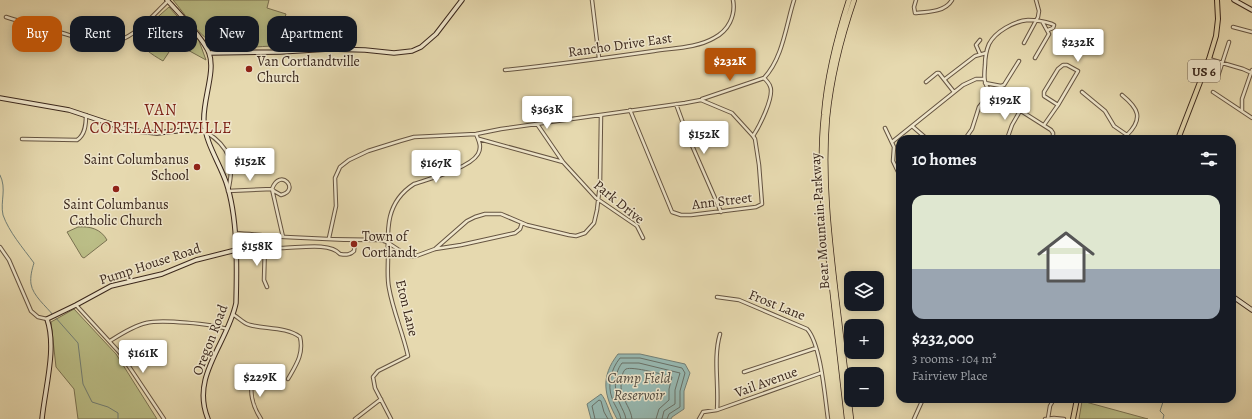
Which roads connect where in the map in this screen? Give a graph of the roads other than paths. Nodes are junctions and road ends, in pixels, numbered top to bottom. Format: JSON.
{"nodes":[{"id":1,"x":462,"y":0,"type":"edge"},
{"id":2,"x":592,"y":0,"type":"edge"},
{"id":3,"x":733,"y":0,"type":"edge"},
{"id":4,"x":794,"y":0,"type":"edge"},
{"id":5,"x":849,"y":0,"type":"edge"},
{"id":6,"x":854,"y":0,"type":"edge"},
{"id":7,"x":916,"y":0,"type":"edge"},
{"id":8,"x":952,"y":0,"type":"edge"},
{"id":9,"x":1036,"y":0,"type":"edge"},
{"id":10,"x":1217,"y":0,"type":"edge"},
{"id":11,"x":1234,"y":0,"type":"edge"},
{"id":12,"x":168,"y":1,"type":"edge"},
{"id":13,"x":1252,"y":10,"type":"edge"},
{"id":14,"x":6,"y":17,"type":"dead end"},
{"id":15,"x":1036,"y":21,"type":"junction"},
{"id":16,"x":1043,"y":23,"type":"junction"},
{"id":17,"x":1233,"y":27,"type":"dead end"},
{"id":18,"x":1048,"y":30,"type":"junction"},
{"id":19,"x":1252,"y":32,"type":"edge"},
{"id":20,"x":980,"y":40,"type":"dead end"},
{"id":21,"x":1229,"y":42,"type":"dead end"},
{"id":22,"x":1024,"y":43,"type":"dead end"},
{"id":23,"x":205,"y":46,"type":"edge"},
{"id":24,"x":209,"y":52,"type":"edge"},
{"id":25,"x":259,"y":52,"type":"edge"},
{"id":26,"x":986,"y":53,"type":"junction"},
{"id":27,"x":980,"y":54,"type":"junction"},
{"id":28,"x":599,"y":58,"type":"junction"},
{"id":29,"x":1035,"y":58,"type":"dead end"},
{"id":30,"x":1209,"y":59,"type":"junction"},
{"id":31,"x":1019,"y":61,"type":"dead end"},
{"id":32,"x":1223,"y":63,"type":"junction"},
{"id":33,"x":505,"y":70,"type":"dead end"},
{"id":34,"x":1252,"y":72,"type":"edge"},
{"id":35,"x":1218,"y":76,"type":"dead end"},
{"id":36,"x":764,"y":78,"type":"junction"},
{"id":37,"x":945,"y":79,"type":"junction"},
{"id":38,"x":984,"y":79,"type":"junction"},
{"id":39,"x":926,"y":82,"type":"dead end"},
{"id":40,"x":985,"y":84,"type":"junction"},
{"id":41,"x":954,"y":92,"type":"junction"},
{"id":42,"x":991,"y":92,"type":"junction"},
{"id":43,"x":1082,"y":92,"type":"dead end"},
{"id":44,"x":1213,"y":92,"type":"dead end"},
{"id":45,"x":1122,"y":95,"type":"dead end"},
{"id":46,"x":0,"y":98,"type":"edge"},
{"id":47,"x":702,"y":100,"type":"junction"},
{"id":48,"x":676,"y":104,"type":"junction"},
{"id":49,"x":1058,"y":105,"type":"junction"},
{"id":50,"x":630,"y":110,"type":"junction"},
{"id":51,"x":1020,"y":111,"type":"junction"},
{"id":52,"x":1242,"y":111,"type":"junction"},
{"id":53,"x":86,"y":115,"type":"junction"},
{"id":54,"x":601,"y":115,"type":"junction"},
{"id":55,"x":1252,"y":118,"type":"edge"},
{"id":56,"x":537,"y":124,"type":"junction"},
{"id":57,"x":1044,"y":125,"type":"junction"},
{"id":58,"x":912,"y":126,"type":"junction"},
{"id":59,"x":885,"y":128,"type":"dead end"},
{"id":60,"x":205,"y":131,"type":"junction"},
{"id":61,"x":476,"y":134,"type":"junction"},
{"id":62,"x":1127,"y":134,"type":"joint"},
{"id":63,"x":901,"y":135,"type":"edge"},
{"id":64,"x":922,"y":135,"type":"edge"},
{"id":65,"x":968,"y":135,"type":"edge"},
{"id":66,"x":1009,"y":135,"type":"edge"},
{"id":67,"x":1053,"y":135,"type":"edge"},
{"id":68,"x":1180,"y":135,"type":"edge"},
{"id":69,"x":753,"y":136,"type":"junction"},
{"id":70,"x":478,"y":138,"type":"junction"},
{"id":71,"x":896,"y":139,"type":"edge"},
{"id":72,"x":22,"y":140,"type":"dead end"},
{"id":73,"x":892,"y":142,"type":"junction"},
{"id":74,"x":563,"y":162,"type":"junction"},
{"id":75,"x":896,"y":167,"type":"edge"},
{"id":76,"x":272,"y":188,"type":"junction"},
{"id":77,"x":228,"y":191,"type":"junction"},
{"id":78,"x":598,"y":200,"type":"junction"},
{"id":79,"x":721,"y":212,"type":"junction"},
{"id":80,"x":522,"y":223,"type":"junction"},
{"id":81,"x":235,"y":233,"type":"junction"},
{"id":82,"x":283,"y":237,"type":"junction"},
{"id":83,"x":329,"y":238,"type":"junction"},
{"id":84,"x":643,"y":238,"type":"dead end"},
{"id":85,"x":355,"y":240,"type":"junction"},
{"id":86,"x":235,"y":242,"type":"junction"},
{"id":87,"x":387,"y":242,"type":"junction"},
{"id":88,"x":265,"y":244,"type":"junction"},
{"id":89,"x":0,"y":247,"type":"edge"},
{"id":90,"x":435,"y":249,"type":"junction"},
{"id":91,"x":236,"y":250,"type":"junction"},
{"id":92,"x":267,"y":287,"type":"dead end"},
{"id":93,"x":717,"y":297,"type":"dead end"},
{"id":94,"x":1236,"y":299,"type":"edge"},
{"id":95,"x":76,"y":305,"type":"junction"},
{"id":96,"x":1252,"y":310,"type":"edge"},
{"id":97,"x":234,"y":315,"type":"junction"},
{"id":98,"x":47,"y":319,"type":"junction"},
{"id":99,"x":227,"y":329,"type":"junction"},
{"id":100,"x":720,"y":334,"type":"dead end"},
{"id":101,"x":110,"y":341,"type":"junction"},
{"id":102,"x":816,"y":348,"type":"junction"},
{"id":103,"x":744,"y":372,"type":"dead end"},
{"id":104,"x":821,"y":373,"type":"junction"},
{"id":105,"x":254,"y":376,"type":"dead end"},
{"id":106,"x":288,"y":379,"type":"dead end"},
{"id":107,"x":381,"y":399,"type":"junction"},
{"id":108,"x":921,"y":403,"type":"edge"},
{"id":109,"x":1052,"y":403,"type":"edge"},
{"id":110,"x":1076,"y":403,"type":"edge"},
{"id":111,"x":717,"y":410,"type":"junction"},
{"id":112,"x":42,"y":419,"type":"edge"},
{"id":113,"x":164,"y":419,"type":"edge"},
{"id":114,"x":208,"y":419,"type":"edge"},
{"id":115,"x":261,"y":419,"type":"edge"},
{"id":116,"x":355,"y":419,"type":"edge"},
{"id":117,"x":391,"y":419,"type":"edge"},
{"id":118,"x":699,"y":419,"type":"edge"},
{"id":119,"x":828,"y":419,"type":"edge"},
{"id":120,"x":847,"y":419,"type":"edge"},
{"id":121,"x":851,"y":419,"type":"edge"},
{"id":122,"x":914,"y":419,"type":"edge"},
{"id":123,"x":1047,"y":419,"type":"edge"},
{"id":124,"x":1064,"y":419,"type":"edge"},
{"id":125,"x":1073,"y":419,"type":"edge"}],
"edges":[{"from":1,"to":25,"type":"street"},
{"from":2,"to":28,"type":"street"},
{"from":3,"to":28,"type":"street","name":"Rancho Drive East"},
{"from":4,"to":36,"type":"street"},
{"from":5,"to":120,"type":"highway","name":"Bear Mountain Parkway"},
{"from":6,"to":121,"type":"highway","name":"Bear Mountain Parkway"},
{"from":7,"to":8,"type":"street"},
{"from":9,"to":15,"type":"street"},
{"from":10,"to":30,"type":"main road","number":"US 6"},
{"from":11,"to":13,"type":"street"},
{"from":12,"to":14,"type":"street"},
{"from":12,"to":23,"type":"street"},
{"from":15,"to":16,"type":"street"},
{"from":15,"to":22,"type":"street"},
{"from":15,"to":26,"type":"street"},
{"from":16,"to":18,"type":"street"},
{"from":16,"to":18,"type":"street"},
{"from":17,"to":19,"type":"street"},
{"from":18,"to":29,"type":"street"},
{"from":20,"to":27,"type":"street"},
{"from":21,"to":32,"type":"street"},
{"from":24,"to":60,"type":"street","name":"Oregon Road"},
{"from":26,"to":27,"type":"street"},
{"from":26,"to":38,"type":"street"},
{"from":27,"to":37,"type":"street"},
{"from":28,"to":33,"type":"street","name":"Rancho Drive East"},
{"from":30,"to":32,"type":"street"},
{"from":30,"to":68,"type":"main road","number":"US 6"},
{"from":31,"to":40,"type":"street"},
{"from":32,"to":34,"type":"street"},
{"from":32,"to":35,"type":"street"},
{"from":34,"to":52,"type":"street"},
{"from":36,"to":47,"type":"street"},
{"from":36,"to":69,"type":"street"},
{"from":37,"to":39,"type":"street"},
{"from":37,"to":41,"type":"street"},
{"from":38,"to":40,"type":"street"},
{"from":38,"to":41,"type":"street"},
{"from":40,"to":42,"type":"street"},
{"from":41,"to":58,"type":"street"},
{"from":42,"to":51,"type":"street"},
{"from":42,"to":65,"type":"street"},
{"from":43,"to":62,"type":"street"},
{"from":44,"to":52,"type":"street"},
{"from":45,"to":62,"type":"street"},
{"from":46,"to":53,"type":"street"},
{"from":47,"to":48,"type":"street"},
{"from":47,"to":69,"type":"street"},
{"from":48,"to":50,"type":"street"},
{"from":48,"to":79,"type":"street"},
{"from":49,"to":49,"type":"street"},
{"from":49,"to":57,"type":"street"},
{"from":50,"to":54,"type":"street"},
{"from":50,"to":79,"type":"street","name":"Ann Street"},
{"from":51,"to":57,"type":"street"},
{"from":51,"to":66,"type":"street"},
{"from":52,"to":55,"type":"street"},
{"from":53,"to":60,"type":"street"},
{"from":53,"to":72,"type":"street"},
{"from":54,"to":56,"type":"street"},
{"from":54,"to":78,"type":"street"},
{"from":56,"to":61,"type":"street"},
{"from":56,"to":74,"type":"street","name":"Park Drive"},
{"from":57,"to":67,"type":"street"},
{"from":58,"to":63,"type":"street"},
{"from":58,"to":64,"type":"street"},
{"from":59,"to":73,"type":"street"},
{"from":60,"to":77,"type":"street","name":"Oregon Road"},
{"from":60,"to":77,"type":"street"},
{"from":61,"to":70,"type":"street"},
{"from":61,"to":83,"type":"street"},
{"from":69,"to":79,"type":"street","name":"Ann Street"},
{"from":70,"to":74,"type":"street"},
{"from":70,"to":87,"type":"street","name":"Eton Lane"},
{"from":71,"to":73,"type":"street"},
{"from":73,"to":75,"type":"street"},
{"from":74,"to":78,"type":"street","name":"Park Drive"},
{"from":76,"to":76,"type":"street"},
{"from":76,"to":77,"type":"street"},
{"from":76,"to":82,"type":"street"},
{"from":77,"to":81,"type":"street","name":"Oregon Road"},
{"from":78,"to":80,"type":"street"},
{"from":78,"to":84,"type":"street","name":"Park Drive"},
{"from":80,"to":90,"type":"street"},
{"from":80,"to":90,"type":"street"},
{"from":81,"to":82,"type":"street"},
{"from":81,"to":86,"type":"street","name":"Oregon Road"},
{"from":82,"to":83,"type":"street"},
{"from":83,"to":85,"type":"street"},
{"from":85,"to":87,"type":"street"},
{"from":85,"to":88,"type":"street"},
{"from":86,"to":88,"type":"street"},
{"from":86,"to":91,"type":"street","name":"Oregon Road"},
{"from":87,"to":90,"type":"street"},
{"from":87,"to":107,"type":"street","name":"Eton Lane"},
{"from":88,"to":92,"type":"street"},
{"from":89,"to":98,"type":"street"},
{"from":91,"to":95,"type":"street","name":"Pump House Road"},
{"from":91,"to":97,"type":"street","name":"Oregon Road"},
{"from":93,"to":102,"type":"street","name":"Frost Lane"},
{"from":94,"to":96,"type":"street"},
{"from":95,"to":98,"type":"street","name":"Pump House Road"},
{"from":95,"to":101,"type":"street"},
{"from":97,"to":99,"type":"street","name":"Oregon Road"},
{"from":97,"to":106,"type":"street"},
{"from":98,"to":112,"type":"street"},
{"from":99,"to":101,"type":"street"},
{"from":99,"to":114,"type":"street","name":"Oregon Road"},
{"from":100,"to":111,"type":"street","name":"Vail Avenue"},
{"from":101,"to":113,"type":"street"},
{"from":102,"to":103,"type":"street"},
{"from":102,"to":104,"type":"street","name":"Frost Lane"},
{"from":104,"to":111,"type":"street","name":"Vail Avenue"},
{"from":104,"to":119,"type":"street","name":"Frost Lane"},
{"from":105,"to":115,"type":"street"},
{"from":107,"to":116,"type":"street"},
{"from":107,"to":117,"type":"street"},
{"from":108,"to":122,"type":"street"},
{"from":109,"to":123,"type":"street"},
{"from":110,"to":125,"type":"main road"},
{"from":111,"to":118,"type":"street","name":"Vail Avenue"},
{"from":123,"to":124,"type":"street"}]}
